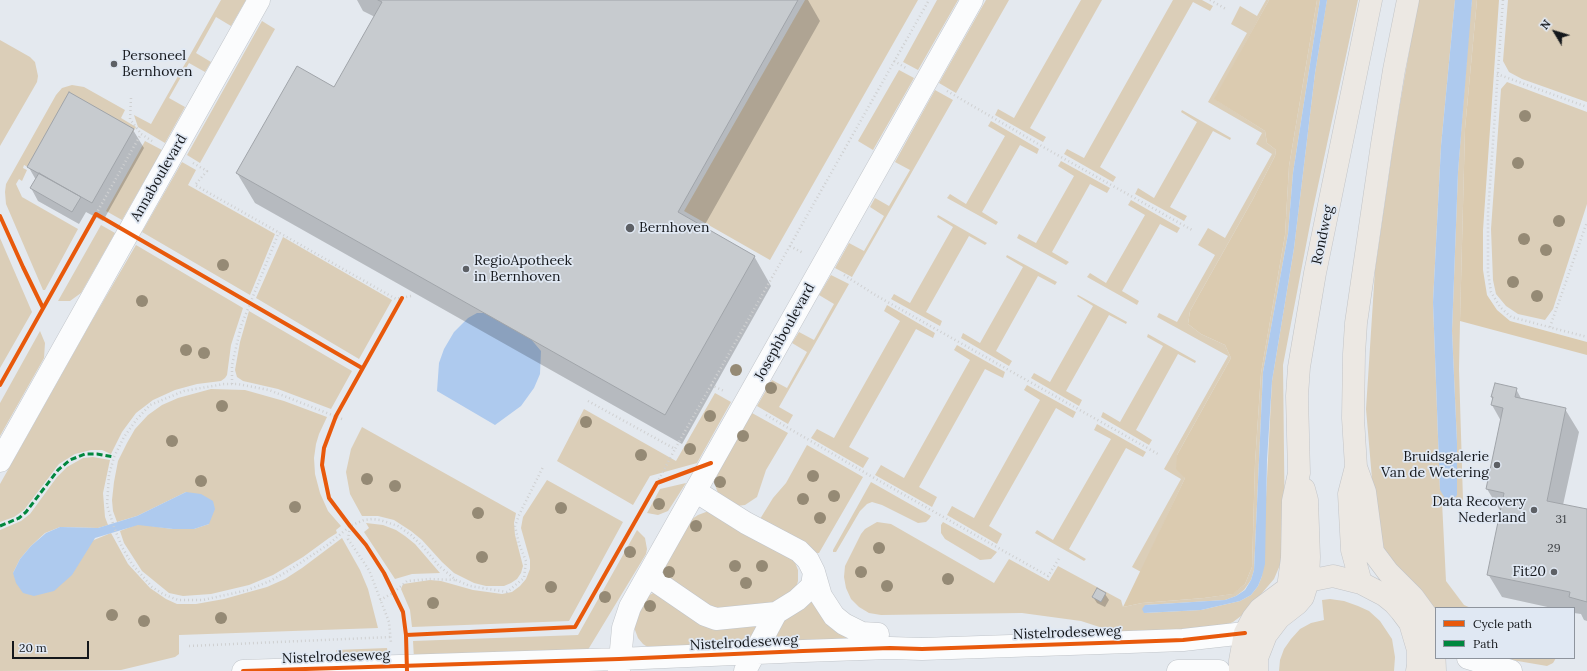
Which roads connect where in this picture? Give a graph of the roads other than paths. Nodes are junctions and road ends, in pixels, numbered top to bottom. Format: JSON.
{"nodes":[{"id":1,"x":259,"y":0,"type":"edge"},
{"id":2,"x":972,"y":0,"type":"edge"},
{"id":3,"x":1371,"y":0,"type":"edge"},
{"id":4,"x":1408,"y":0,"type":"edge"},
{"id":5,"x":0,"y":461,"type":"edge"},
{"id":6,"x":1356,"y":467,"type":"junction"},
{"id":7,"x":1299,"y":473,"type":"junction"},
{"id":8,"x":695,"y":491,"type":"junction"},
{"id":9,"x":814,"y":572,"type":"junction"},
{"id":10,"x":648,"y":576,"type":"junction"},
{"id":11,"x":1308,"y":581,"type":"junction"},
{"id":12,"x":1362,"y":582,"type":"junction"},
{"id":13,"x":1288,"y":588,"type":"junction"},
{"id":14,"x":776,"y":613,"type":"junction"},
{"id":15,"x":1245,"y":633,"type":"junction"},
{"id":16,"x":878,"y":634,"type":"dead end"},
{"id":17,"x":1471,"y":659,"type":"edge"},
{"id":18,"x":1432,"y":661,"type":"edge"},
{"id":19,"x":750,"y":662,"type":"edge"},
{"id":20,"x":619,"y":665,"type":"edge"},
{"id":21,"x":243,"y":671,"type":"edge"},
{"id":22,"x":1178,"y":671,"type":"edge"},
{"id":23,"x":1219,"y":671,"type":"edge"},
{"id":24,"x":1240,"y":671,"type":"edge"},
{"id":25,"x":1257,"y":671,"type":"edge"},
{"id":26,"x":1511,"y":671,"type":"edge"}],
"edges":[{"from":1,"to":5,"type":"street","name":"Annaboulevard"},
{"from":2,"to":8,"type":"street","name":"Josephboulevard"},
{"from":3,"to":7,"type":"main road","name":"Rondweg"},
{"from":4,"to":6,"type":"main road"},
{"from":6,"to":12,"type":"main road"},
{"from":6,"to":18,"type":"main road"},
{"from":7,"to":11,"type":"main road","name":"Rondweg"},
{"from":7,"to":13,"type":"main road","name":"Rondweg"},
{"from":8,"to":9,"type":"street"},
{"from":8,"to":10,"type":"street","name":"Josephboulevard"},
{"from":9,"to":14,"type":"street"},
{"from":9,"to":16,"type":"street"},
{"from":10,"to":14,"type":"street"},
{"from":10,"to":20,"type":"street","name":"Josephboulevard"},
{"from":11,"to":12,"type":"main road"},
{"from":11,"to":13,"type":"main road"},
{"from":11,"to":25,"type":"main road","name":"Rondweg"},
{"from":12,"to":18,"type":"main road"},
{"from":13,"to":15,"type":"main road"},
{"from":14,"to":19,"type":"street"},
{"from":15,"to":19,"type":"street","name":"Nistelrodeseweg"},
{"from":15,"to":24,"type":"main road"},
{"from":17,"to":26,"type":"street"},
{"from":19,"to":20,"type":"street","name":"Nistelrodeseweg"},
{"from":20,"to":21,"type":"street","name":"Nistelrodeseweg"},
{"from":22,"to":23,"type":"street"}]}
